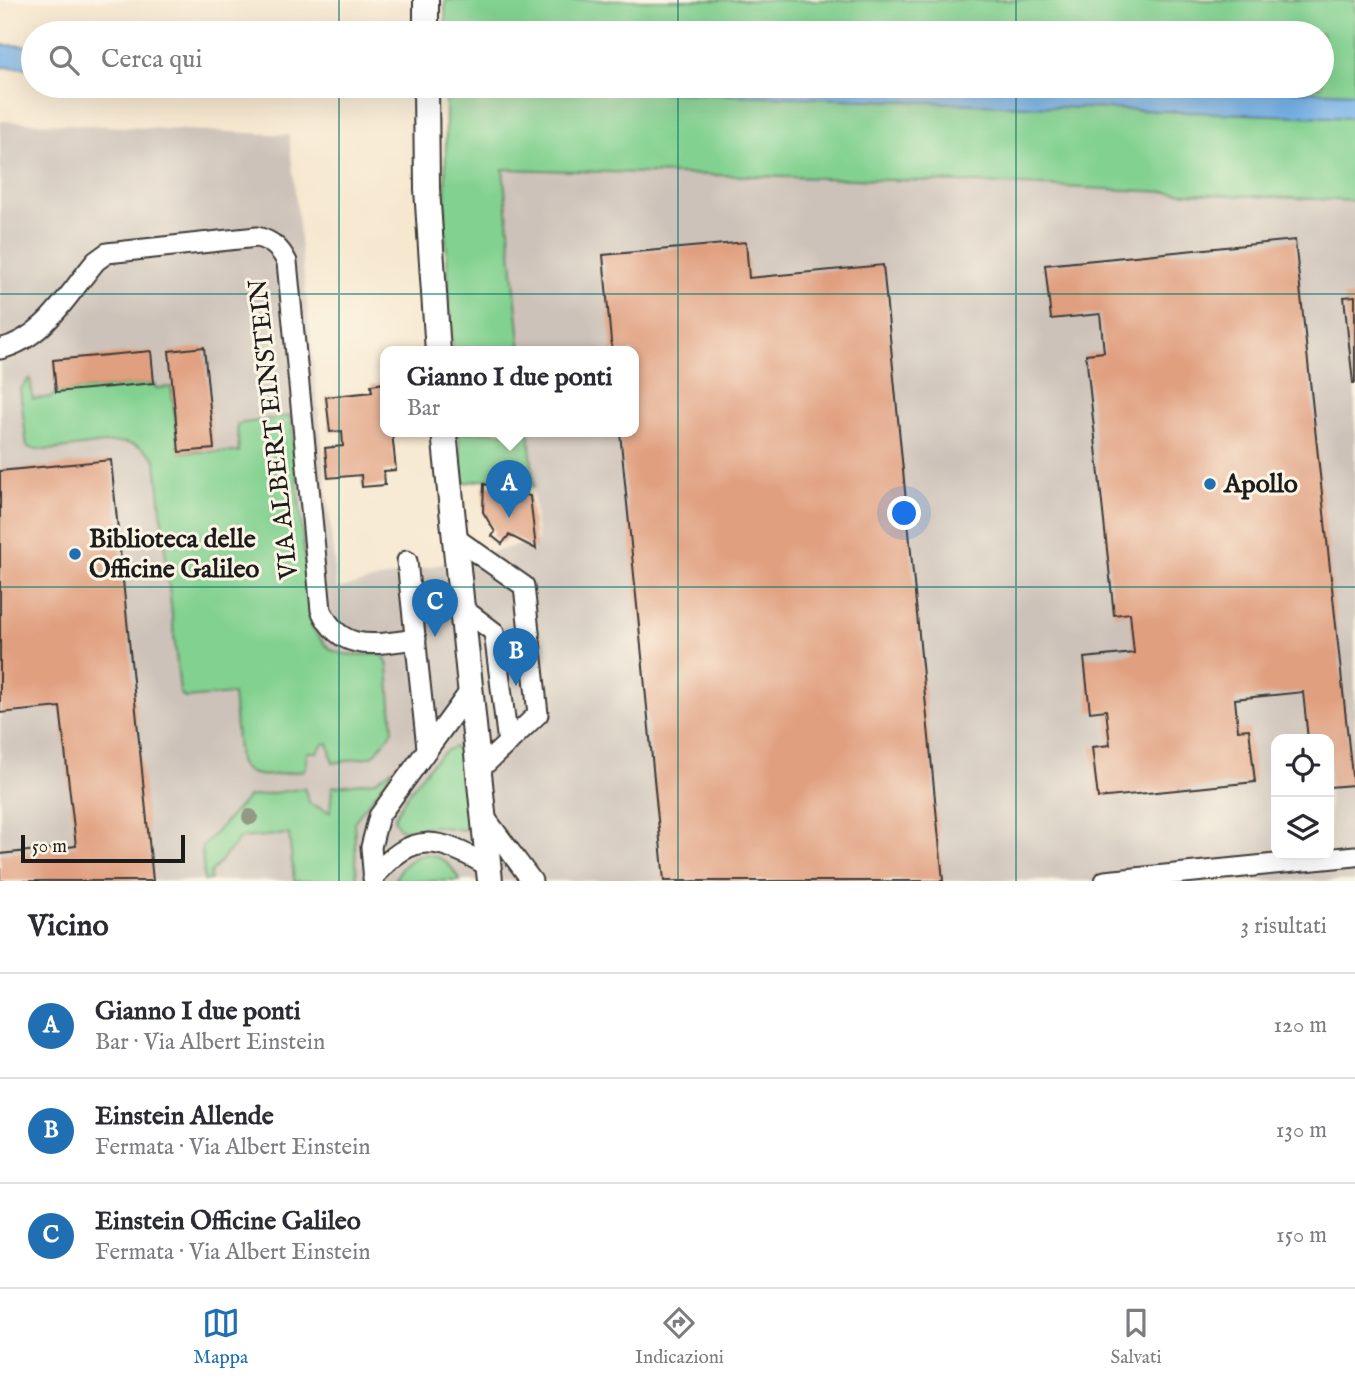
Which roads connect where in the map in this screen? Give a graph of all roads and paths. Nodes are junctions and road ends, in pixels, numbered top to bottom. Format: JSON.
{"nodes":[{"id":1,"x":426,"y":0,"type":"edge"},
{"id":2,"x":426,"y":21,"type":"edge"},
{"id":3,"x":426,"y":98,"type":"edge"},
{"id":4,"x":438,"y":346,"type":"edge"},
{"id":5,"x":0,"y":349,"type":"edge"},
{"id":6,"x":444,"y":437,"type":"edge"},
{"id":7,"x":454,"y":537,"type":"junction"},
{"id":8,"x":407,"y":561,"type":"dead end"},
{"id":9,"x":461,"y":607,"type":"junction"},
{"id":10,"x":416,"y":639,"type":"junction"},
{"id":11,"x":470,"y":691,"type":"junction"},
{"id":12,"x":508,"y":743,"type":"junction"},
{"id":13,"x":427,"y":748,"type":"junction"},
{"id":14,"x":478,"y":771,"type":"junction"},
{"id":15,"x":483,"y":816,"type":"junction"},
{"id":16,"x":1355,"y":856,"type":"edge"},
{"id":17,"x":489,"y":874,"type":"edge"},
{"id":18,"x":373,"y":880,"type":"edge"},
{"id":19,"x":532,"y":881,"type":"edge"},
{"id":20,"x":1105,"y":881,"type":"edge"}],
"edges":[{"from":1,"to":2,"type":"street"},
{"from":3,"to":4,"type":"street"},
{"from":5,"to":10,"type":"street","name":"VIA ALBERT EINSTEIN"},
{"from":6,"to":7,"type":"street"},
{"from":7,"to":9,"type":"street"},
{"from":7,"to":12,"type":"street"},
{"from":8,"to":10,"type":"street"},
{"from":9,"to":11,"type":"street"},
{"from":9,"to":12,"type":"street"},
{"from":10,"to":13,"type":"street"},
{"from":11,"to":13,"type":"street"},
{"from":11,"to":14,"type":"street"},
{"from":12,"to":14,"type":"street"},
{"from":13,"to":18,"type":"street"},
{"from":14,"to":15,"type":"street"},
{"from":15,"to":17,"type":"street"},
{"from":15,"to":19,"type":"street"},
{"from":16,"to":20,"type":"street"},
{"from":17,"to":18,"type":"street"}]}
